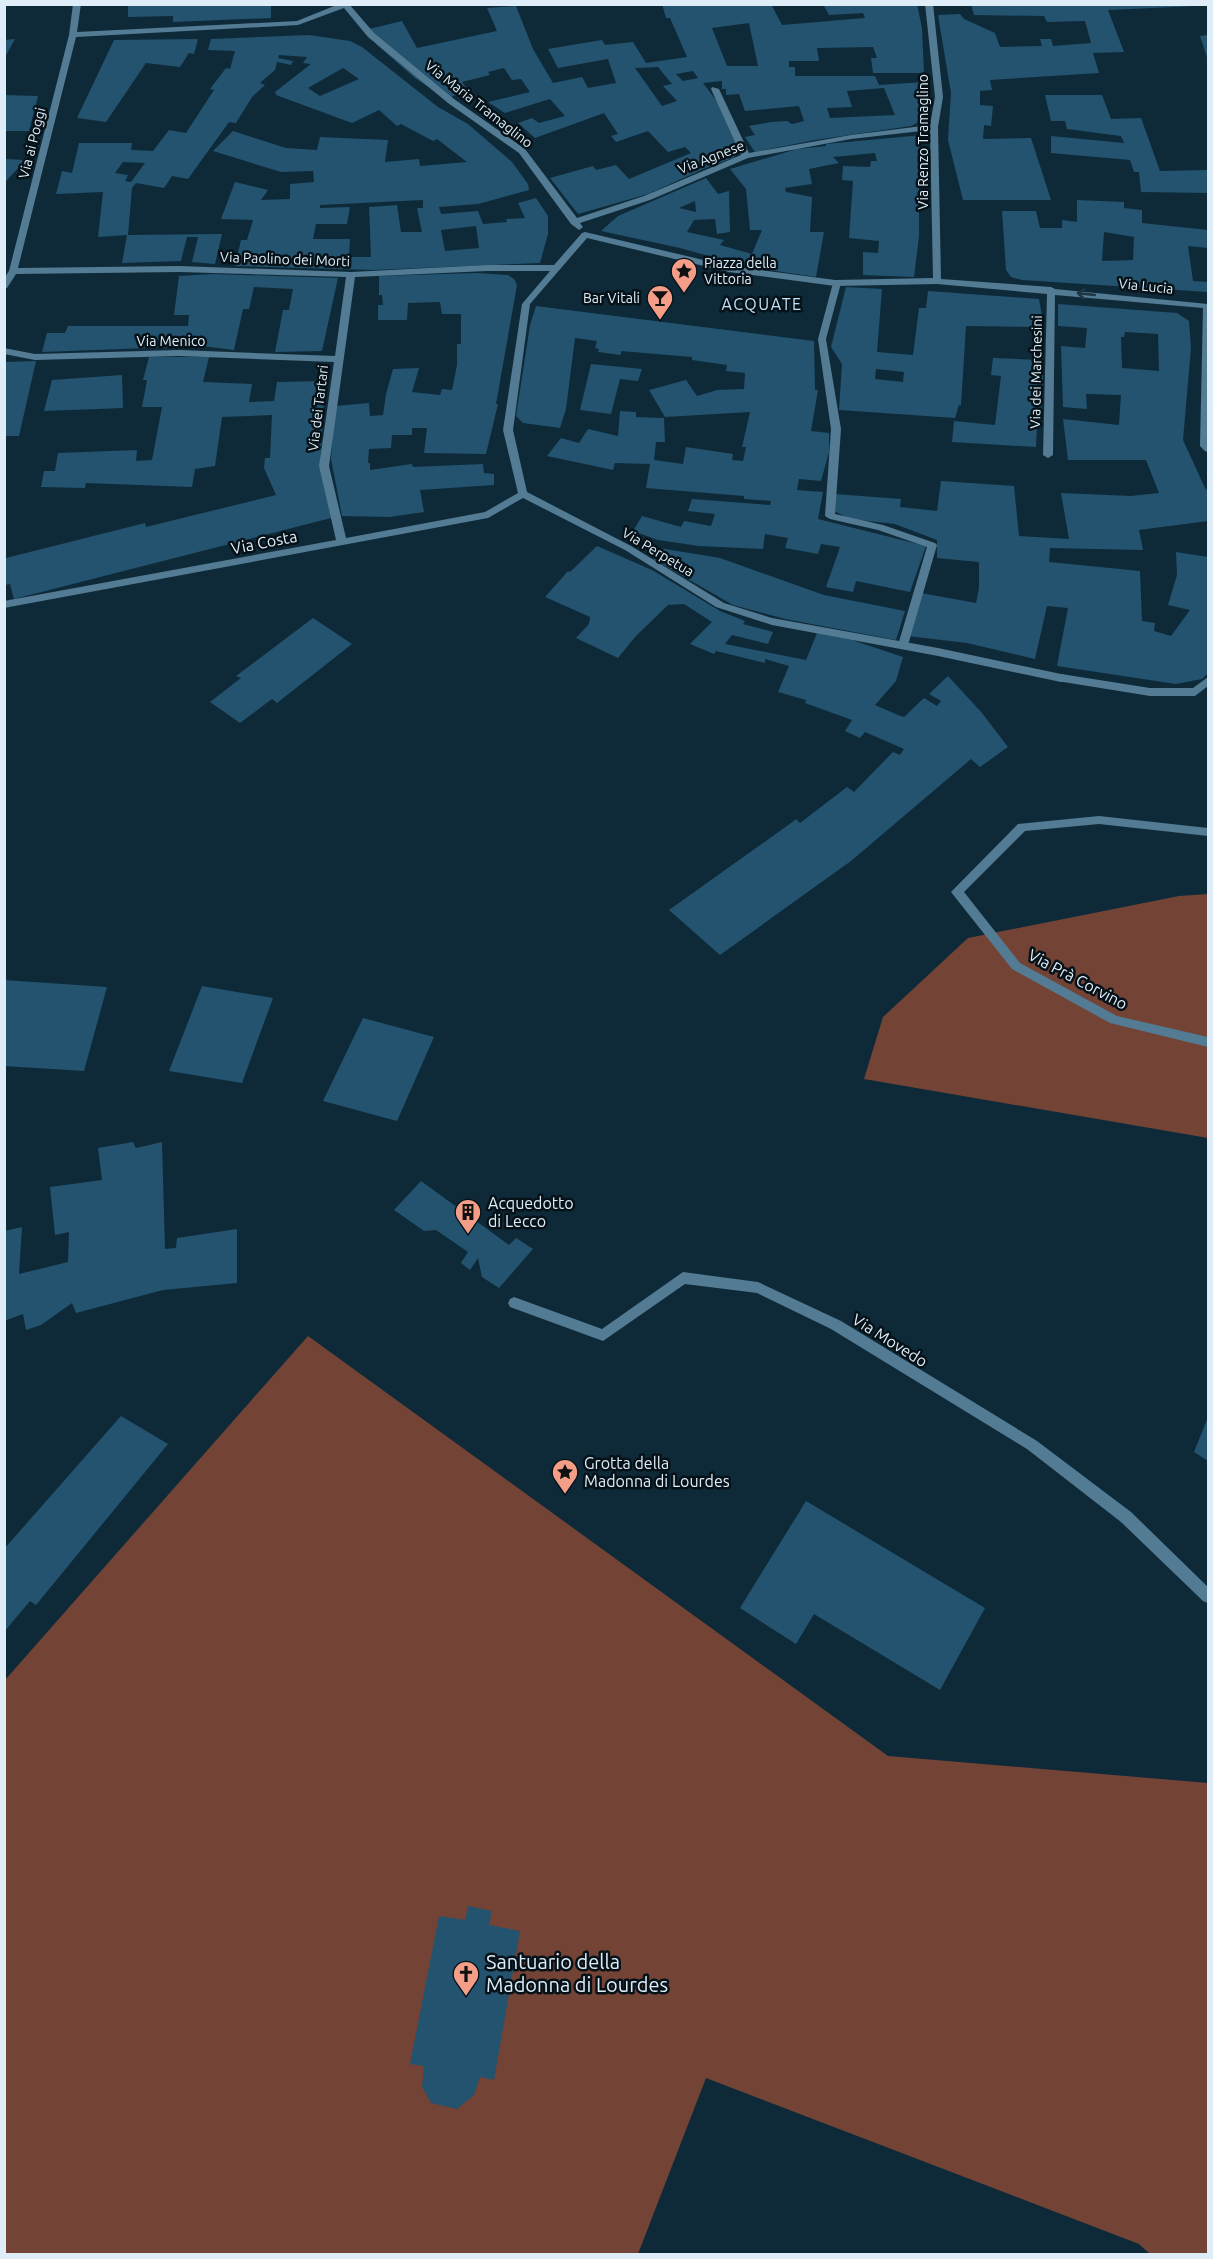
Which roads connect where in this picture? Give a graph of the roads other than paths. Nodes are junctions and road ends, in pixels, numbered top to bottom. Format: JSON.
{"nodes":[{"id":1,"x":77,"y":4,"type":"edge"},
{"id":2,"x":929,"y":4,"type":"edge"},
{"id":3,"x":346,"y":5,"type":"edge"},
{"id":4,"x":73,"y":35,"type":"junction"},
{"id":5,"x":715,"y":89,"type":"dead end"},
{"id":6,"x":934,"y":127,"type":"junction"},
{"id":7,"x":746,"y":156,"type":"junction"},
{"id":8,"x":574,"y":222,"type":"junction"},
{"id":9,"x":585,"y":235,"type":"junction"},
{"id":10,"x":556,"y":268,"type":"junction"},
{"id":11,"x":13,"y":271,"type":"junction"},
{"id":12,"x":351,"y":275,"type":"junction"},
{"id":13,"x":937,"y":280,"type":"junction"},
{"id":14,"x":837,"y":283,"type":"junction"},
{"id":15,"x":4,"y":286,"type":"edge"},
{"id":16,"x":1051,"y":290,"type":"junction"},
{"id":17,"x":4,"y":351,"type":"edge"},
{"id":18,"x":338,"y":359,"type":"junction"},
{"id":19,"x":1209,"y":449,"type":"edge"},
{"id":20,"x":1048,"y":455,"type":"dead end"},
{"id":21,"x":523,"y":494,"type":"junction"},
{"id":22,"x":342,"y":543,"type":"junction"},
{"id":23,"x":4,"y":605,"type":"edge"},
{"id":24,"x":903,"y":645,"type":"junction"},
{"id":25,"x":1209,"y":681,"type":"edge"},
{"id":26,"x":1209,"y":832,"type":"edge"},
{"id":27,"x":1209,"y":1042,"type":"edge"},
{"id":28,"x":514,"y":1302,"type":"dead end"},
{"id":29,"x":1209,"y":1596,"type":"edge"}],
"edges":[{"from":1,"to":4,"type":"street","name":"Via ai Poggi"},
{"from":2,"to":6,"type":"street","name":"Via Renzo Tramaglino"},
{"from":3,"to":4,"type":"street"},
{"from":3,"to":8,"type":"street","name":"Via Maria Tramaglino"},
{"from":4,"to":11,"type":"street","name":"Via ai Poggi"},
{"from":5,"to":7,"type":"street"},
{"from":6,"to":7,"type":"street","name":"Via Agnese"},
{"from":6,"to":13,"type":"street","name":"Via Renzo Tramaglino"},
{"from":7,"to":8,"type":"street","name":"Via Agnese"},
{"from":8,"to":9,"type":"street","name":"Via Maria Tramaglino"},
{"from":9,"to":10,"type":"street"},
{"from":9,"to":14,"type":"street"},
{"from":10,"to":12,"type":"street","name":"Via Paolino dei Morti"},
{"from":10,"to":21,"type":"street"},
{"from":11,"to":12,"type":"street","name":"Via Paolino dei Morti"},
{"from":11,"to":15,"type":"street","name":"Via ai Poggi"},
{"from":12,"to":18,"type":"street","name":"Via dei Tartari"},
{"from":13,"to":14,"type":"street"},
{"from":13,"to":16,"type":"street","name":"Via Lucia"},
{"from":14,"to":24,"type":"street"},
{"from":19,"to":16,"type":"street","name":"Via Lucia","one_way":true},
{"from":16,"to":20,"type":"street","name":"Via dei Marchesini"},
{"from":17,"to":18,"type":"street","name":"Via Menico"},
{"from":18,"to":22,"type":"street","name":"Via dei Tartari"},
{"from":21,"to":22,"type":"street","name":"Via Costa"},
{"from":21,"to":24,"type":"street","name":"Via Perpetua"},
{"from":22,"to":23,"type":"street","name":"Via Costa"},
{"from":24,"to":25,"type":"street","name":"Via Perpetua"},
{"from":26,"to":27,"type":"street","name":"Via Prà Corvino"},
{"from":28,"to":29,"type":"street","name":"Via Movedo"}]}
